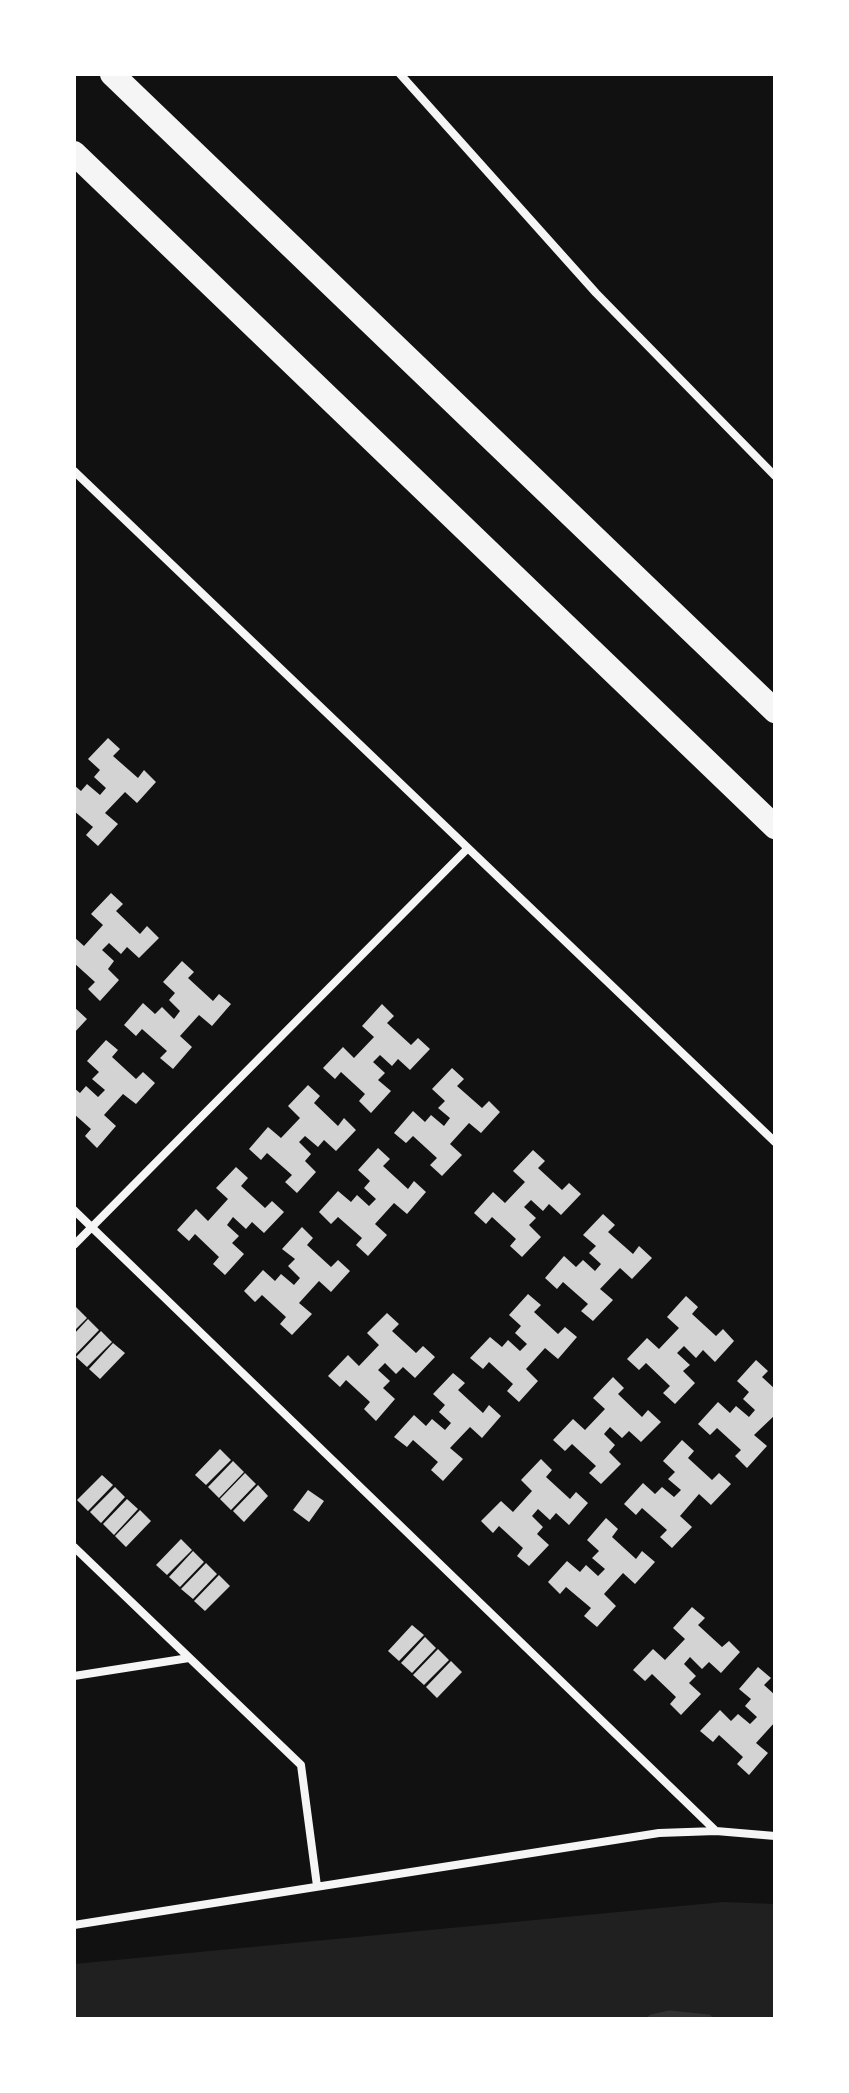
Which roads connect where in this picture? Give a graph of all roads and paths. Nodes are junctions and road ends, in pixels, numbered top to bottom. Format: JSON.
{"nodes":[{"id":1,"x":112,"y":74,"type":"edge"},
{"id":2,"x":400,"y":74,"type":"edge"},
{"id":3,"x":74,"y":153,"type":"edge"},
{"id":4,"x":74,"y":471,"type":"edge"},
{"id":5,"x":775,"y":476,"type":"edge"},
{"id":6,"x":775,"y":711,"type":"edge"},
{"id":7,"x":775,"y":827,"type":"edge"},
{"id":8,"x":468,"y":848,"type":"junction"},
{"id":9,"x":775,"y":1142,"type":"edge"},
{"id":10,"x":74,"y":1210,"type":"edge"},
{"id":11,"x":92,"y":1227,"type":"junction"},
{"id":12,"x":74,"y":1245,"type":"edge"},
{"id":13,"x":74,"y":1547,"type":"edge"},
{"id":14,"x":189,"y":1658,"type":"junction"},
{"id":15,"x":74,"y":1676,"type":"edge"},
{"id":16,"x":716,"y":1831,"type":"junction"},
{"id":17,"x":775,"y":1836,"type":"edge"},
{"id":18,"x":317,"y":1886,"type":"junction"},
{"id":19,"x":74,"y":1925,"type":"edge"}],
"edges":[{"from":1,"to":6,"type":"highway"},
{"from":2,"to":5,"type":"street"},
{"from":3,"to":7,"type":"highway"},
{"from":4,"to":8,"type":"street"},
{"from":8,"to":9,"type":"street"},
{"from":8,"to":11,"type":"street"},
{"from":10,"to":11,"type":"street"},
{"from":11,"to":12,"type":"street"},
{"from":11,"to":16,"type":"street"},
{"from":13,"to":14,"type":"street"},
{"from":14,"to":15,"type":"street"},
{"from":14,"to":18,"type":"street"},
{"from":16,"to":17,"type":"street"},
{"from":16,"to":18,"type":"street"},
{"from":18,"to":19,"type":"street"}]}
